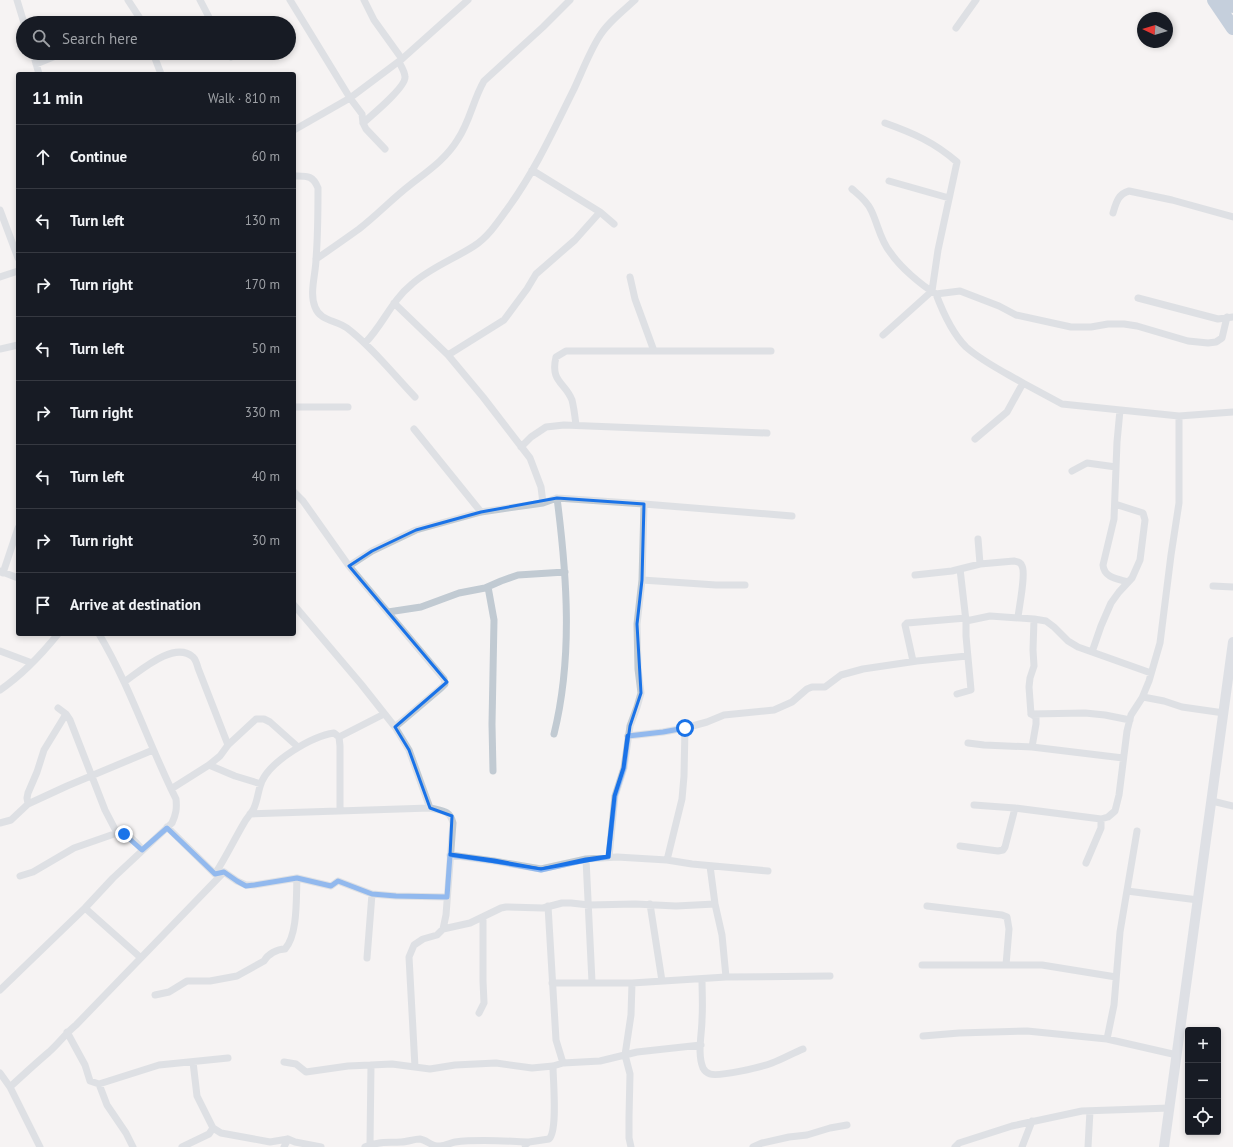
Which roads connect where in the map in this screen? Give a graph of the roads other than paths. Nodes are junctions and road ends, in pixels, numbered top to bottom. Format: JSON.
{"nodes":[{"id":1,"x":17,"y":0,"type":"edge"},
{"id":2,"x":128,"y":0,"type":"edge"},
{"id":3,"x":200,"y":0,"type":"edge"},
{"id":4,"x":290,"y":0,"type":"edge"},
{"id":5,"x":364,"y":0,"type":"edge"},
{"id":6,"x":570,"y":0,"type":"edge"},
{"id":7,"x":635,"y":0,"type":"edge"},
{"id":8,"x":976,"y":0,"type":"edge"},
{"id":9,"x":1214,"y":0,"type":"edge"},
{"id":10,"x":1229,"y":0,"type":"edge"},
{"id":11,"x":466,"y":1,"type":"edge"},
{"id":12,"x":1233,"y":6,"type":"edge"},
{"id":13,"x":22,"y":16,"type":"edge"},
{"id":14,"x":138,"y":16,"type":"edge"},
{"id":15,"x":208,"y":16,"type":"edge"},
{"id":16,"x":956,"y":28,"type":"dead end"},
{"id":17,"x":1233,"y":28,"type":"edge"},
{"id":18,"x":35,"y":60,"type":"edge"},
{"id":19,"x":46,"y":60,"type":"edge"},
{"id":20,"x":156,"y":60,"type":"edge"},
{"id":21,"x":401,"y":61,"type":"junction"},
{"id":22,"x":36,"y":64,"type":"junction"},
{"id":23,"x":38,"y":72,"type":"edge"},
{"id":24,"x":160,"y":72,"type":"edge"},
{"id":25,"x":350,"y":98,"type":"junction"},
{"id":26,"x":885,"y":123,"type":"dead end"},
{"id":27,"x":363,"y":124,"type":"junction"},
{"id":28,"x":296,"y":129,"type":"edge"},
{"id":29,"x":385,"y":149,"type":"dead end"},
{"id":30,"x":532,"y":170,"type":"junction"},
{"id":31,"x":296,"y":176,"type":"edge"},
{"id":32,"x":889,"y":181,"type":"dead end"},
{"id":33,"x":852,"y":189,"type":"dead end"},
{"id":34,"x":949,"y":198,"type":"junction"},
{"id":35,"x":0,"y":210,"type":"edge"},
{"id":36,"x":600,"y":212,"type":"junction"},
{"id":37,"x":1113,"y":213,"type":"dead end"},
{"id":38,"x":1233,"y":218,"type":"edge"},
{"id":39,"x":614,"y":224,"type":"dead end"},
{"id":40,"x":16,"y":253,"type":"edge"},
{"id":41,"x":316,"y":259,"type":"junction"},
{"id":42,"x":16,"y":272,"type":"edge"},
{"id":43,"x":630,"y":276,"type":"dead end"},
{"id":44,"x":0,"y":277,"type":"edge"},
{"id":45,"x":934,"y":292,"type":"junction"},
{"id":46,"x":1138,"y":298,"type":"dead end"},
{"id":47,"x":394,"y":302,"type":"junction"},
{"id":48,"x":1230,"y":317,"type":"edge"},
{"id":49,"x":883,"y":335,"type":"dead end"},
{"id":50,"x":364,"y":343,"type":"junction"},
{"id":51,"x":16,"y":345,"type":"edge"},
{"id":52,"x":0,"y":349,"type":"edge"},
{"id":53,"x":654,"y":350,"type":"junction"},
{"id":54,"x":771,"y":351,"type":"dead end"},
{"id":55,"x":448,"y":355,"type":"junction"},
{"id":56,"x":1023,"y":384,"type":"junction"},
{"id":57,"x":415,"y":397,"type":"dead end"},
{"id":58,"x":296,"y":407,"type":"edge"},
{"id":59,"x":348,"y":407,"type":"dead end"},
{"id":60,"x":1120,"y":410,"type":"junction"},
{"id":61,"x":1233,"y":412,"type":"edge"},
{"id":62,"x":1179,"y":416,"type":"junction"},
{"id":63,"x":576,"y":425,"type":"junction"},
{"id":64,"x":414,"y":429,"type":"dead end"},
{"id":65,"x":767,"y":433,"type":"dead end"},
{"id":66,"x":975,"y":439,"type":"dead end"},
{"id":67,"x":521,"y":446,"type":"junction"},
{"id":68,"x":1116,"y":467,"type":"junction"},
{"id":69,"x":1072,"y":471,"type":"dead end"},
{"id":70,"x":296,"y":494,"type":"edge"},
{"id":71,"x":557,"y":498,"type":"junction"},
{"id":72,"x":543,"y":503,"type":"junction"},
{"id":73,"x":644,"y":504,"type":"junction"},
{"id":74,"x":1114,"y":504,"type":"junction"},
{"id":75,"x":481,"y":512,"type":"junction"},
{"id":76,"x":792,"y":516,"type":"dead end"},
{"id":77,"x":16,"y":534,"type":"edge"},
{"id":78,"x":978,"y":539,"type":"dead end"},
{"id":79,"x":980,"y":564,"type":"junction"},
{"id":80,"x":349,"y":566,"type":"junction"},
{"id":81,"x":960,"y":569,"type":"junction"},
{"id":82,"x":2,"y":572,"type":"edge"},
{"id":83,"x":565,"y":572,"type":"junction"},
{"id":84,"x":915,"y":575,"type":"dead end"},
{"id":85,"x":16,"y":577,"type":"edge"},
{"id":86,"x":642,"y":580,"type":"junction"},
{"id":87,"x":1128,"y":582,"type":"junction"},
{"id":88,"x":745,"y":585,"type":"dead end"},
{"id":89,"x":1213,"y":586,"type":"dead end"},
{"id":90,"x":488,"y":587,"type":"junction"},
{"id":91,"x":1233,"y":587,"type":"edge"},
{"id":92,"x":296,"y":607,"type":"edge"},
{"id":93,"x":388,"y":612,"type":"junction"},
{"id":94,"x":1018,"y":617,"type":"junction"},
{"id":95,"x":1034,"y":618,"type":"junction"},
{"id":96,"x":966,"y":620,"type":"junction"},
{"id":97,"x":56,"y":636,"type":"edge"},
{"id":98,"x":100,"y":636,"type":"edge"},
{"id":99,"x":1233,"y":642,"type":"edge"},
{"id":100,"x":0,"y":651,"type":"edge"},
{"id":101,"x":1092,"y":652,"type":"junction"},
{"id":102,"x":967,"y":656,"type":"junction"},
{"id":103,"x":913,"y":661,"type":"junction"},
{"id":104,"x":32,"y":663,"type":"junction"},
{"id":105,"x":1151,"y":673,"type":"junction"},
{"id":106,"x":124,"y":682,"type":"junction"},
{"id":107,"x":0,"y":690,"type":"edge"},
{"id":108,"x":957,"y":694,"type":"dead end"},
{"id":109,"x":1142,"y":697,"type":"junction"},
{"id":110,"x":58,"y":708,"type":"dead end"},
{"id":111,"x":1224,"y":713,"type":"junction"},
{"id":112,"x":66,"y":714,"type":"junction"},
{"id":113,"x":384,"y":714,"type":"junction"},
{"id":114,"x":1031,"y":714,"type":"junction"},
{"id":115,"x":1130,"y":720,"type":"junction"},
{"id":116,"x":394,"y":727,"type":"junction"},
{"id":117,"x":685,"y":728,"type":"junction"},
{"id":118,"x":554,"y":734,"type":"dead end"},
{"id":119,"x":628,"y":736,"type":"junction"},
{"id":120,"x":339,"y":737,"type":"junction"},
{"id":121,"x":968,"y":743,"type":"dead end"},
{"id":122,"x":228,"y":745,"type":"junction"},
{"id":123,"x":298,"y":747,"type":"junction"},
{"id":124,"x":1032,"y":747,"type":"junction"},
{"id":125,"x":152,"y":750,"type":"junction"},
{"id":126,"x":1123,"y":758,"type":"junction"},
{"id":127,"x":208,"y":765,"type":"junction"},
{"id":128,"x":493,"y":771,"type":"dead end"},
{"id":129,"x":92,"y":775,"type":"junction"},
{"id":130,"x":261,"y":784,"type":"junction"},
{"id":131,"x":171,"y":789,"type":"junction"},
{"id":132,"x":1212,"y":801,"type":"junction"},
{"id":133,"x":28,"y":804,"type":"junction"},
{"id":134,"x":974,"y":805,"type":"dead end"},
{"id":135,"x":1233,"y":806,"type":"edge"},
{"id":136,"x":430,"y":808,"type":"junction"},
{"id":137,"x":1015,"y":808,"type":"junction"},
{"id":138,"x":340,"y":811,"type":"junction"},
{"id":139,"x":250,"y":814,"type":"junction"},
{"id":140,"x":1101,"y":819,"type":"junction"},
{"id":141,"x":0,"y":823,"type":"edge"},
{"id":142,"x":167,"y":828,"type":"junction"},
{"id":143,"x":1137,"y":831,"type":"dead end"},
{"id":144,"x":117,"y":834,"type":"junction"},
{"id":145,"x":960,"y":846,"type":"dead end"},
{"id":146,"x":142,"y":849,"type":"junction"},
{"id":147,"x":450,"y":855,"type":"junction"},
{"id":148,"x":608,"y":857,"type":"junction"},
{"id":149,"x":586,"y":860,"type":"junction"},
{"id":150,"x":667,"y":860,"type":"junction"},
{"id":151,"x":1086,"y":863,"type":"dead end"},
{"id":152,"x":710,"y":866,"type":"junction"},
{"id":153,"x":768,"y":871,"type":"dead end"},
{"id":154,"x":224,"y":872,"type":"junction"},
{"id":155,"x":215,"y":874,"type":"junction"},
{"id":156,"x":20,"y":876,"type":"dead end"},
{"id":157,"x":297,"y":878,"type":"junction"},
{"id":158,"x":1127,"y":891,"type":"junction"},
{"id":159,"x":372,"y":894,"type":"junction"},
{"id":160,"x":447,"y":897,"type":"junction"},
{"id":161,"x":1198,"y":900,"type":"junction"},
{"id":162,"x":650,"y":904,"type":"junction"},
{"id":163,"x":715,"y":904,"type":"junction"},
{"id":164,"x":588,"y":905,"type":"junction"},
{"id":165,"x":548,"y":906,"type":"junction"},
{"id":166,"x":927,"y":906,"type":"dead end"},
{"id":167,"x":85,"y":908,"type":"junction"},
{"id":168,"x":483,"y":917,"type":"junction"},
{"id":169,"x":443,"y":929,"type":"junction"},
{"id":170,"x":141,"y":958,"type":"junction"},
{"id":171,"x":367,"y":958,"type":"dead end"},
{"id":172,"x":922,"y":965,"type":"dead end"},
{"id":173,"x":1006,"y":965,"type":"junction"},
{"id":174,"x":830,"y":976,"type":"dead end"},
{"id":175,"x":726,"y":977,"type":"junction"},
{"id":176,"x":1116,"y":977,"type":"junction"},
{"id":177,"x":702,"y":979,"type":"junction"},
{"id":178,"x":662,"y":981,"type":"junction"},
{"id":179,"x":592,"y":982,"type":"junction"},
{"id":180,"x":552,"y":983,"type":"junction"},
{"id":181,"x":632,"y":983,"type":"junction"},
{"id":182,"x":0,"y":990,"type":"edge"},
{"id":183,"x":155,"y":995,"type":"dead end"},
{"id":184,"x":479,"y":1013,"type":"dead end"},
{"id":185,"x":67,"y":1032,"type":"junction"},
{"id":186,"x":923,"y":1036,"type":"dead end"},
{"id":187,"x":1107,"y":1039,"type":"junction"},
{"id":188,"x":701,"y":1045,"type":"junction"},
{"id":189,"x":803,"y":1049,"type":"dead end"},
{"id":190,"x":625,"y":1055,"type":"junction"},
{"id":191,"x":1177,"y":1055,"type":"junction"},
{"id":192,"x":228,"y":1058,"type":"dead end"},
{"id":193,"x":193,"y":1062,"type":"junction"},
{"id":194,"x":284,"y":1062,"type":"dead end"},
{"id":195,"x":563,"y":1063,"type":"junction"},
{"id":196,"x":371,"y":1065,"type":"junction"},
{"id":197,"x":553,"y":1066,"type":"junction"},
{"id":198,"x":415,"y":1067,"type":"junction"},
{"id":199,"x":0,"y":1073,"type":"edge"},
{"id":200,"x":99,"y":1084,"type":"junction"},
{"id":201,"x":10,"y":1087,"type":"junction"},
{"id":202,"x":1170,"y":1108,"type":"junction"},
{"id":203,"x":1090,"y":1111,"type":"junction"},
{"id":204,"x":1032,"y":1121,"type":"junction"},
{"id":205,"x":847,"y":1125,"type":"dead end"},
{"id":206,"x":213,"y":1128,"type":"junction"},
{"id":207,"x":288,"y":1139,"type":"junction"},
{"id":208,"x":413,"y":1144,"type":"edge"},
{"id":209,"x":526,"y":1145,"type":"edge"},
{"id":210,"x":367,"y":1146,"type":"edge"},
{"id":211,"x":40,"y":1147,"type":"edge"},
{"id":212,"x":133,"y":1147,"type":"edge"},
{"id":213,"x":182,"y":1147,"type":"edge"},
{"id":214,"x":284,"y":1147,"type":"edge"},
{"id":215,"x":321,"y":1147,"type":"edge"},
{"id":216,"x":631,"y":1147,"type":"edge"},
{"id":217,"x":753,"y":1147,"type":"edge"},
{"id":218,"x":955,"y":1147,"type":"edge"},
{"id":219,"x":1022,"y":1147,"type":"edge"},
{"id":220,"x":1088,"y":1147,"type":"edge"},
{"id":221,"x":1164,"y":1147,"type":"edge"}],
"edges":[{"from":1,"to":13,"type":"street"},
{"from":2,"to":14,"type":"street"},
{"from":3,"to":15,"type":"street"},
{"from":4,"to":25,"type":"street"},
{"from":5,"to":21,"type":"street"},
{"from":6,"to":41,"type":"street"},
{"from":7,"to":30,"type":"street"},
{"from":8,"to":16,"type":"street"},
{"from":9,"to":17,"type":"highway"},
{"from":10,"to":12,"type":"highway"},
{"from":11,"to":21,"type":"street"},
{"from":18,"to":22,"type":"street"},
{"from":19,"to":22,"type":"street"},
{"from":20,"to":24,"type":"street"},
{"from":21,"to":25,"type":"street"},
{"from":21,"to":27,"type":"street"},
{"from":22,"to":23,"type":"street"},
{"from":25,"to":27,"type":"street"},
{"from":25,"to":28,"type":"street"},
{"from":26,"to":34,"type":"street"},
{"from":27,"to":29,"type":"street"},
{"from":30,"to":36,"type":"street"},
{"from":30,"to":47,"type":"street"},
{"from":31,"to":41,"type":"street"},
{"from":32,"to":34,"type":"street"},
{"from":33,"to":45,"type":"street"},
{"from":34,"to":45,"type":"street"},
{"from":35,"to":40,"type":"street"},
{"from":36,"to":39,"type":"street"},
{"from":36,"to":55,"type":"street"},
{"from":37,"to":38,"type":"street"},
{"from":41,"to":50,"type":"street"},
{"from":42,"to":44,"type":"street"},
{"from":43,"to":53,"type":"street"},
{"from":45,"to":48,"type":"street"},
{"from":45,"to":49,"type":"street"},
{"from":45,"to":56,"type":"street"},
{"from":46,"to":48,"type":"street"},
{"from":47,"to":50,"type":"street"},
{"from":47,"to":55,"type":"street"},
{"from":50,"to":57,"type":"street"},
{"from":51,"to":52,"type":"street"},
{"from":53,"to":54,"type":"street"},
{"from":53,"to":63,"type":"street"},
{"from":55,"to":67,"type":"street"},
{"from":56,"to":60,"type":"street"},
{"from":56,"to":66,"type":"street"},
{"from":58,"to":59,"type":"street"},
{"from":60,"to":62,"type":"street"},
{"from":60,"to":68,"type":"street"},
{"from":61,"to":62,"type":"street"},
{"from":62,"to":105,"type":"street"},
{"from":63,"to":65,"type":"street"},
{"from":63,"to":67,"type":"street"},
{"from":64,"to":75,"type":"street"},
{"from":67,"to":72,"type":"street"},
{"from":68,"to":69,"type":"street"},
{"from":68,"to":74,"type":"street"},
{"from":70,"to":80,"type":"street"},
{"from":71,"to":72,"type":"street"},
{"from":71,"to":73,"type":"street"},
{"from":71,"to":83,"type":"street"},
{"from":72,"to":75,"type":"street"},
{"from":73,"to":76,"type":"street"},
{"from":73,"to":86,"type":"street"},
{"from":74,"to":87,"type":"street"},
{"from":74,"to":87,"type":"street"},
{"from":75,"to":80,"type":"street"},
{"from":77,"to":82,"type":"street"},
{"from":78,"to":79,"type":"street"},
{"from":79,"to":81,"type":"street"},
{"from":79,"to":94,"type":"street"},
{"from":80,"to":93,"type":"street"},
{"from":81,"to":84,"type":"street"},
{"from":81,"to":96,"type":"street"},
{"from":82,"to":85,"type":"street"},
{"from":83,"to":90,"type":"street"},
{"from":83,"to":118,"type":"street"},
{"from":86,"to":88,"type":"street"},
{"from":86,"to":119,"type":"street"},
{"from":87,"to":101,"type":"street"},
{"from":89,"to":91,"type":"street"},
{"from":90,"to":93,"type":"street"},
{"from":90,"to":128,"type":"street"},
{"from":92,"to":113,"type":"street"},
{"from":93,"to":116,"type":"street"},
{"from":94,"to":95,"type":"street"},
{"from":94,"to":96,"type":"street"},
{"from":95,"to":101,"type":"street"},
{"from":95,"to":114,"type":"street"},
{"from":96,"to":102,"type":"street"},
{"from":96,"to":103,"type":"street"},
{"from":97,"to":104,"type":"street"},
{"from":98,"to":106,"type":"street"},
{"from":99,"to":111,"type":"main road"},
{"from":100,"to":104,"type":"street"},
{"from":101,"to":105,"type":"street"},
{"from":102,"to":103,"type":"street"},
{"from":102,"to":108,"type":"street"},
{"from":103,"to":117,"type":"street"},
{"from":104,"to":107,"type":"street"},
{"from":105,"to":109,"type":"street"},
{"from":106,"to":122,"type":"street"},
{"from":106,"to":125,"type":"street"},
{"from":109,"to":111,"type":"street"},
{"from":109,"to":115,"type":"street"},
{"from":110,"to":112,"type":"street"},
{"from":111,"to":132,"type":"main road"},
{"from":112,"to":129,"type":"street"},
{"from":112,"to":133,"type":"street"},
{"from":113,"to":116,"type":"street"},
{"from":113,"to":120,"type":"street"},
{"from":114,"to":115,"type":"street"},
{"from":114,"to":124,"type":"street"},
{"from":115,"to":126,"type":"street"},
{"from":116,"to":136,"type":"street"},
{"from":117,"to":119,"type":"street"},
{"from":117,"to":150,"type":"street"},
{"from":119,"to":148,"type":"street"},
{"from":120,"to":123,"type":"street"},
{"from":120,"to":138,"type":"street"},
{"from":121,"to":124,"type":"street"},
{"from":122,"to":123,"type":"street"},
{"from":122,"to":127,"type":"street"},
{"from":123,"to":130,"type":"street"},
{"from":124,"to":126,"type":"street"},
{"from":125,"to":129,"type":"street"},
{"from":125,"to":131,"type":"street"},
{"from":126,"to":140,"type":"street"},
{"from":127,"to":130,"type":"street"},
{"from":127,"to":131,"type":"street"},
{"from":129,"to":133,"type":"street"},
{"from":129,"to":144,"type":"street"},
{"from":130,"to":139,"type":"street"},
{"from":131,"to":142,"type":"street"},
{"from":132,"to":135,"type":"street"},
{"from":132,"to":161,"type":"main road"},
{"from":133,"to":141,"type":"street"},
{"from":134,"to":137,"type":"street"},
{"from":136,"to":138,"type":"street"},
{"from":136,"to":147,"type":"street"},
{"from":137,"to":140,"type":"street"},
{"from":137,"to":145,"type":"street"},
{"from":138,"to":139,"type":"street"},
{"from":139,"to":155,"type":"street"},
{"from":140,"to":151,"type":"street"},
{"from":142,"to":146,"type":"street"},
{"from":142,"to":155,"type":"street"},
{"from":143,"to":158,"type":"street"},
{"from":144,"to":146,"type":"street"},
{"from":144,"to":156,"type":"street"},
{"from":146,"to":167,"type":"street"},
{"from":147,"to":149,"type":"street"},
{"from":147,"to":160,"type":"street"},
{"from":148,"to":149,"type":"street"},
{"from":148,"to":150,"type":"street"},
{"from":149,"to":164,"type":"street"},
{"from":150,"to":152,"type":"street"},
{"from":152,"to":153,"type":"street"},
{"from":152,"to":163,"type":"street"},
{"from":154,"to":155,"type":"street"},
{"from":154,"to":157,"type":"street"},
{"from":154,"to":170,"type":"street"},
{"from":157,"to":159,"type":"street"},
{"from":157,"to":183,"type":"street"},
{"from":158,"to":161,"type":"street"},
{"from":158,"to":176,"type":"street"},
{"from":159,"to":160,"type":"street"},
{"from":159,"to":171,"type":"street"},
{"from":160,"to":169,"type":"street"},
{"from":161,"to":191,"type":"main road"},
{"from":162,"to":163,"type":"street"},
{"from":162,"to":164,"type":"street"},
{"from":162,"to":178,"type":"street"},
{"from":163,"to":175,"type":"street"},
{"from":164,"to":165,"type":"street"},
{"from":164,"to":179,"type":"street"},
{"from":165,"to":168,"type":"street"},
{"from":165,"to":180,"type":"street"},
{"from":166,"to":173,"type":"street"},
{"from":167,"to":170,"type":"street"},
{"from":167,"to":182,"type":"street"},
{"from":168,"to":169,"type":"street"},
{"from":168,"to":184,"type":"street"},
{"from":169,"to":198,"type":"street"},
{"from":170,"to":185,"type":"street"},
{"from":172,"to":173,"type":"street"},
{"from":173,"to":176,"type":"street"},
{"from":174,"to":175,"type":"street"},
{"from":175,"to":177,"type":"street"},
{"from":176,"to":187,"type":"street"},
{"from":177,"to":178,"type":"street"},
{"from":177,"to":188,"type":"street"},
{"from":178,"to":181,"type":"street"},
{"from":179,"to":180,"type":"street"},
{"from":179,"to":181,"type":"street"},
{"from":180,"to":195,"type":"street"},
{"from":181,"to":190,"type":"street"},
{"from":185,"to":200,"type":"street"},
{"from":185,"to":201,"type":"street"},
{"from":186,"to":187,"type":"street"},
{"from":187,"to":191,"type":"street"},
{"from":188,"to":189,"type":"street"},
{"from":188,"to":190,"type":"street"},
{"from":190,"to":195,"type":"street"},
{"from":190,"to":216,"type":"street"},
{"from":191,"to":202,"type":"main road"},
{"from":192,"to":193,"type":"street"},
{"from":193,"to":200,"type":"street"},
{"from":193,"to":206,"type":"street"},
{"from":194,"to":196,"type":"street"},
{"from":195,"to":197,"type":"street"},
{"from":196,"to":198,"type":"street"},
{"from":196,"to":210,"type":"street"},
{"from":197,"to":198,"type":"street"},
{"from":197,"to":209,"type":"street"},
{"from":199,"to":201,"type":"street"},
{"from":200,"to":212,"type":"street"},
{"from":201,"to":211,"type":"street"},
{"from":202,"to":203,"type":"street"},
{"from":202,"to":221,"type":"main road"},
{"from":203,"to":204,"type":"street"},
{"from":203,"to":220,"type":"street"},
{"from":204,"to":218,"type":"street"},
{"from":204,"to":219,"type":"street"},
{"from":205,"to":217,"type":"street"},
{"from":206,"to":207,"type":"street"},
{"from":206,"to":213,"type":"street"},
{"from":207,"to":214,"type":"street"},
{"from":207,"to":215,"type":"street"},
{"from":208,"to":209,"type":"street"},
{"from":208,"to":210,"type":"street"}]}
